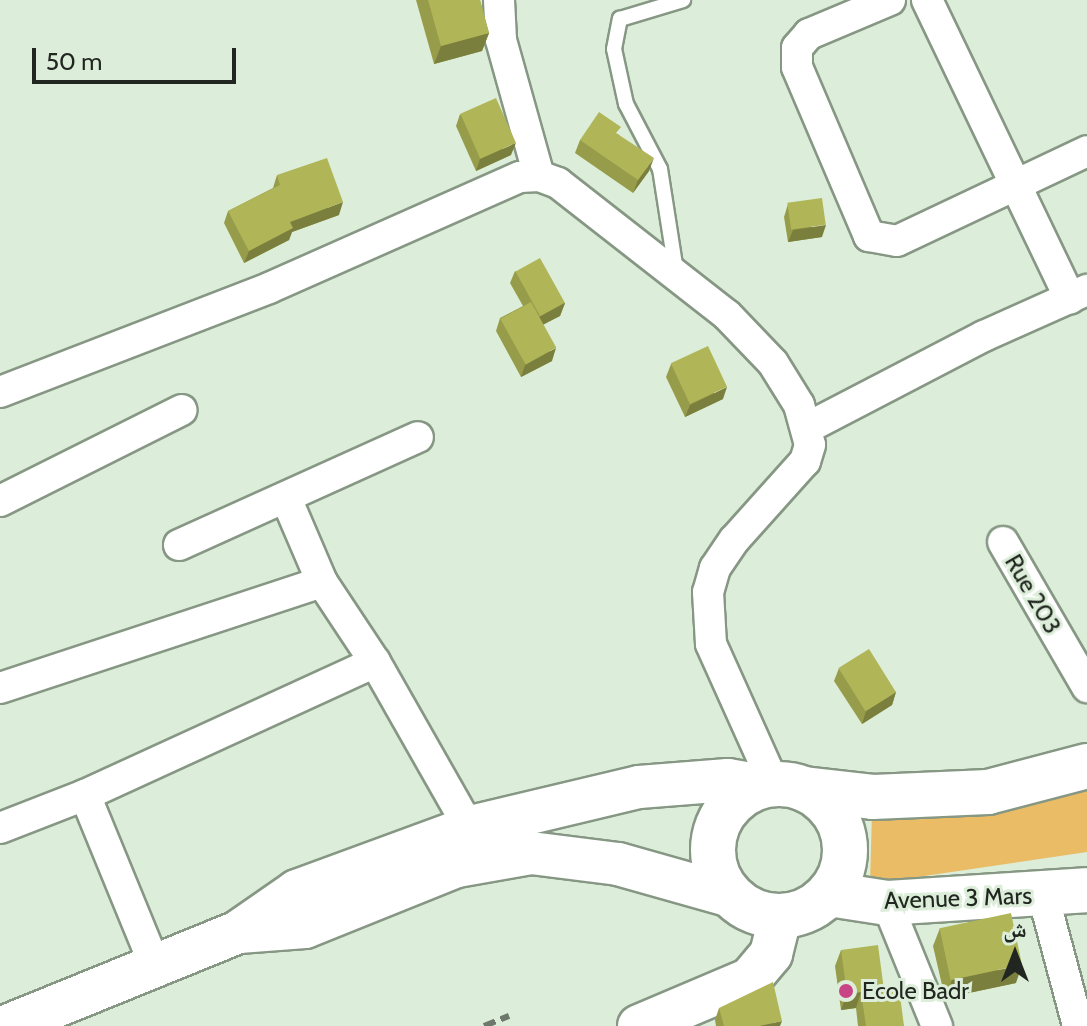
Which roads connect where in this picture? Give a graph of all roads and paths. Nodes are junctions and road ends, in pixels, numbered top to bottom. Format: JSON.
{"nodes":[{"id":1,"x":499,"y":0,"type":"edge"},
{"id":2,"x":683,"y":0,"type":"edge"},
{"id":3,"x":890,"y":0,"type":"edge"},
{"id":4,"x":927,"y":0,"type":"edge"},
{"id":5,"x":1087,"y":151,"type":"edge"},
{"id":6,"x":539,"y":176,"type":"junction"},
{"id":7,"x":1016,"y":185,"type":"junction"},
{"id":8,"x":677,"y":275,"type":"junction"},
{"id":9,"x":1078,"y":294,"type":"edge"},
{"id":10,"x":0,"y":392,"type":"edge"},
{"id":11,"x":182,"y":410,"type":"dead end"},
{"id":12,"x":807,"y":428,"type":"junction"},
{"id":13,"x":418,"y":437,"type":"dead end"},
{"id":14,"x":286,"y":498,"type":"junction"},
{"id":15,"x":0,"y":501,"type":"edge"},
{"id":16,"x":1003,"y":542,"type":"dead end"},
{"id":17,"x":179,"y":545,"type":"dead end"},
{"id":18,"x":322,"y":582,"type":"junction"},
{"id":19,"x":375,"y":662,"type":"junction"},
{"id":20,"x":1087,"y":687,"type":"edge"},
{"id":21,"x":0,"y":688,"type":"edge"},
{"id":22,"x":1087,"y":766,"type":"edge"},
{"id":23,"x":781,"y":786,"type":"junction"},
{"id":24,"x":85,"y":795,"type":"junction"},
{"id":25,"x":0,"y":828,"type":"edge"},
{"id":26,"x":478,"y":844,"type":"junction"},
{"id":27,"x":1087,"y":890,"type":"edge"},
{"id":28,"x":829,"y":894,"type":"junction"},
{"id":29,"x":1043,"y":895,"type":"junction"},
{"id":30,"x":731,"y":896,"type":"junction"},
{"id":31,"x":887,"y":903,"type":"junction"},
{"id":32,"x":780,"y":917,"type":"junction"},
{"id":33,"x":156,"y":968,"type":"junction"},
{"id":34,"x":656,"y":1023,"type":"edge"},
{"id":35,"x":7,"y":1026,"type":"edge"},
{"id":36,"x":937,"y":1026,"type":"edge"},
{"id":37,"x":1078,"y":1026,"type":"edge"}],
"edges":[{"from":1,"to":6,"type":"street"},
{"from":2,"to":8,"type":"lane"},
{"from":3,"to":7,"type":"street"},
{"from":4,"to":7,"type":"street"},
{"from":5,"to":7,"type":"street"},
{"from":6,"to":8,"type":"street"},
{"from":6,"to":10,"type":"street"},
{"from":7,"to":9,"type":"street"},
{"from":8,"to":12,"type":"street"},
{"from":9,"to":12,"type":"street"},
{"from":11,"to":15,"type":"street"},
{"from":12,"to":23,"type":"street"},
{"from":13,"to":14,"type":"street"},
{"from":14,"to":17,"type":"street"},
{"from":14,"to":18,"type":"street"},
{"from":16,"to":20,"type":"street","name":"Rue 203"},
{"from":18,"to":19,"type":"street"},
{"from":18,"to":21,"type":"street"},
{"from":19,"to":24,"type":"street"},
{"from":19,"to":26,"type":"street"},
{"from":22,"to":23,"type":"main road"},
{"from":23,"to":26,"type":"main road"},
{"from":23,"to":28,"type":"main road"},
{"from":23,"to":30,"type":"main road"},
{"from":24,"to":25,"type":"street"},
{"from":24,"to":33,"type":"street"},
{"from":26,"to":30,"type":"main road"},
{"from":26,"to":33,"type":"main road"},
{"from":27,"to":29,"type":"main road","name":"Avenue 3 Mars"},
{"from":28,"to":31,"type":"main road","name":"Avenue 3 Mars"},
{"from":28,"to":32,"type":"main road"},
{"from":29,"to":31,"type":"main road","name":"Avenue 3 Mars"},
{"from":29,"to":37,"type":"street"},
{"from":30,"to":32,"type":"main road"},
{"from":31,"to":36,"type":"street"},
{"from":32,"to":34,"type":"main road"},
{"from":33,"to":35,"type":"main road"}]}
